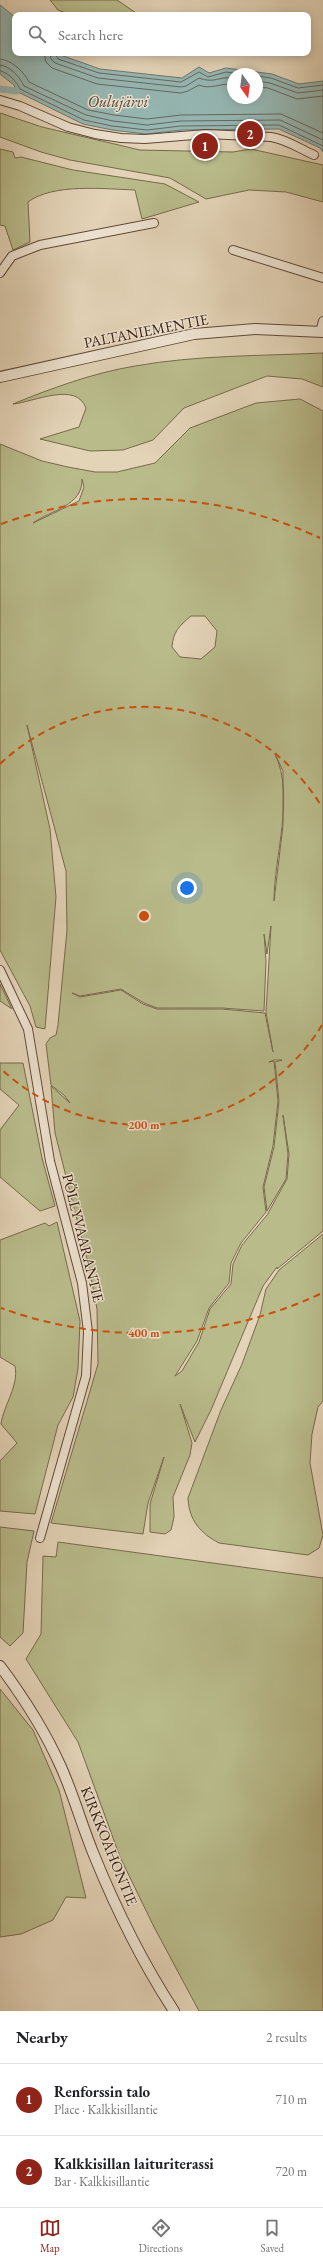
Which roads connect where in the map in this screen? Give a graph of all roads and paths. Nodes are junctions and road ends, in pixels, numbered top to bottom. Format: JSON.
{"nodes":[{"id":1,"x":0,"y":100,"type":"edge"},
{"id":2,"x":314,"y":155,"type":"dead end"},
{"id":3,"x":154,"y":223,"type":"dead end"},
{"id":4,"x":233,"y":250,"type":"dead end"},
{"id":5,"x":0,"y":273,"type":"edge"},
{"id":6,"x":323,"y":278,"type":"edge"},
{"id":7,"x":323,"y":321,"type":"edge"},
{"id":8,"x":322,"y":332,"type":"edge"},
{"id":9,"x":0,"y":377,"type":"edge"},
{"id":10,"x":0,"y":970,"type":"edge"},
{"id":11,"x":40,"y":1538,"type":"dead end"},
{"id":12,"x":0,"y":1666,"type":"edge"},
{"id":13,"x":174,"y":2011,"type":"edge"}],
"edges":[{"from":1,"to":2,"type":"street"},
{"from":3,"to":5,"type":"street"},
{"from":4,"to":6,"type":"street"},
{"from":7,"to":8,"type":"street"},
{"from":8,"to":9,"type":"street","name":"PALTANIEMENTIE"},
{"from":10,"to":11,"type":"street","name":"PÖLLYVAARANTIE"},
{"from":12,"to":13,"type":"street","name":"KIRKKOAHONTIE"}]}
